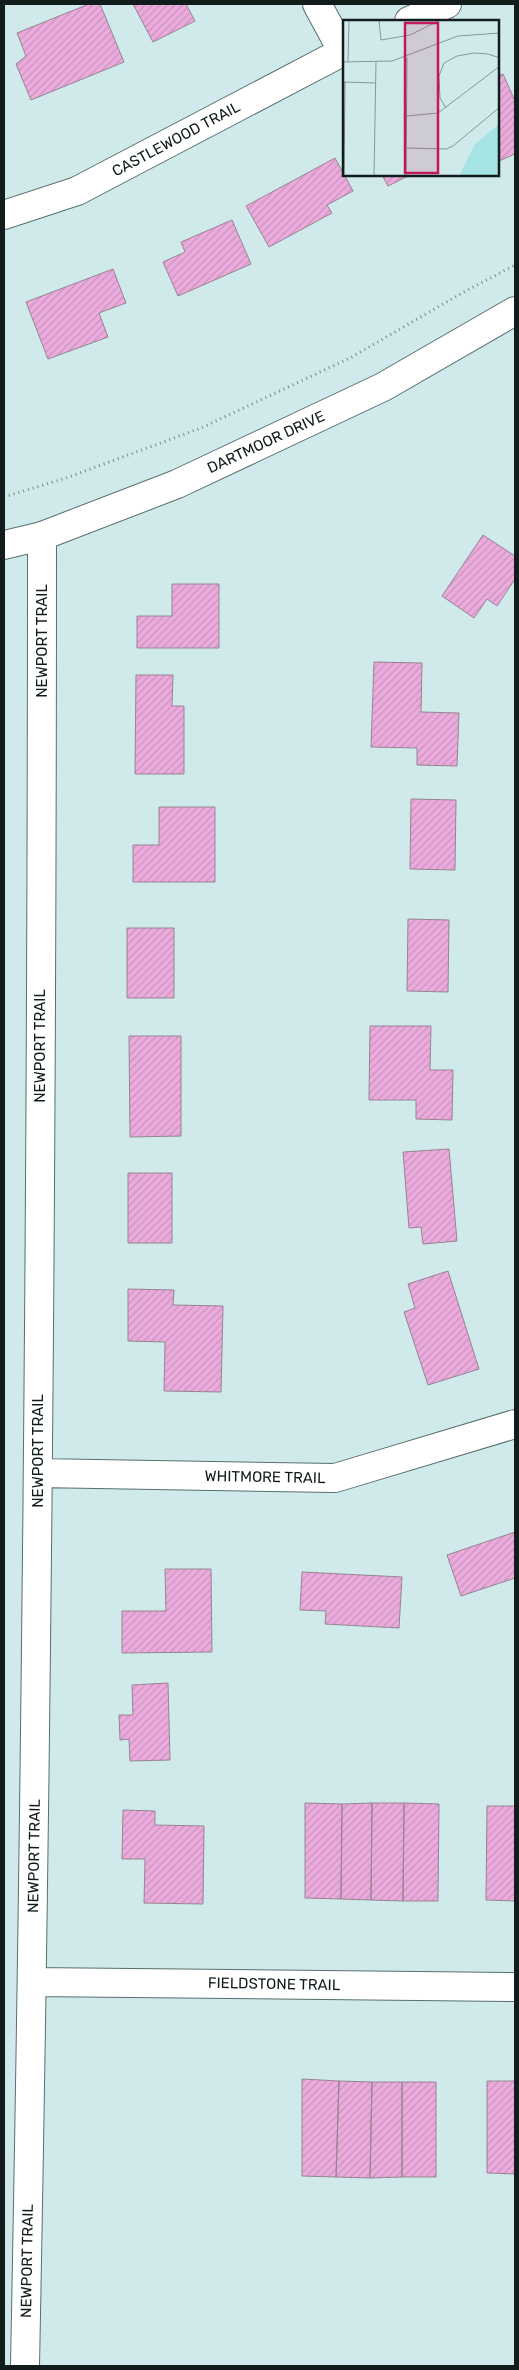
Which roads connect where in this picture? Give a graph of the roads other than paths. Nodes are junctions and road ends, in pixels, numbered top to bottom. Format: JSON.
{"nodes":[{"id":1,"x":318,"y":4,"type":"edge"},
{"id":2,"x":447,"y":4,"type":"edge"},
{"id":3,"x":411,"y":20,"type":"edge"},
{"id":4,"x":343,"y":51,"type":"edge"},
{"id":5,"x":4,"y":215,"type":"edge"},
{"id":6,"x":515,"y":311,"type":"edge"},
{"id":7,"x":42,"y":536,"type":"junction"},
{"id":8,"x":4,"y":545,"type":"edge"},
{"id":9,"x":515,"y":1424,"type":"edge"},
{"id":10,"x":38,"y":1473,"type":"junction"},
{"id":11,"x":32,"y":1982,"type":"junction"},
{"id":12,"x":515,"y":1987,"type":"edge"},
{"id":13,"x":24,"y":2366,"type":"edge"}],
"edges":[{"from":1,"to":4,"type":"street"},
{"from":2,"to":3,"type":"street"},
{"from":4,"to":5,"type":"street","name":"CASTLEWOOD TRAIL"},
{"from":6,"to":7,"type":"street","name":"DARTMOOR DRIVE"},
{"from":7,"to":8,"type":"street","name":"DARTMOOR DRIVE"},
{"from":7,"to":10,"type":"street","name":"NEWPORT TRAIL"},
{"from":9,"to":10,"type":"street","name":"WHITMORE TRAIL"},
{"from":10,"to":11,"type":"street","name":"NEWPORT TRAIL"},
{"from":11,"to":12,"type":"street","name":"FIELDSTONE TRAIL"},
{"from":11,"to":13,"type":"street","name":"NEWPORT TRAIL"}]}
